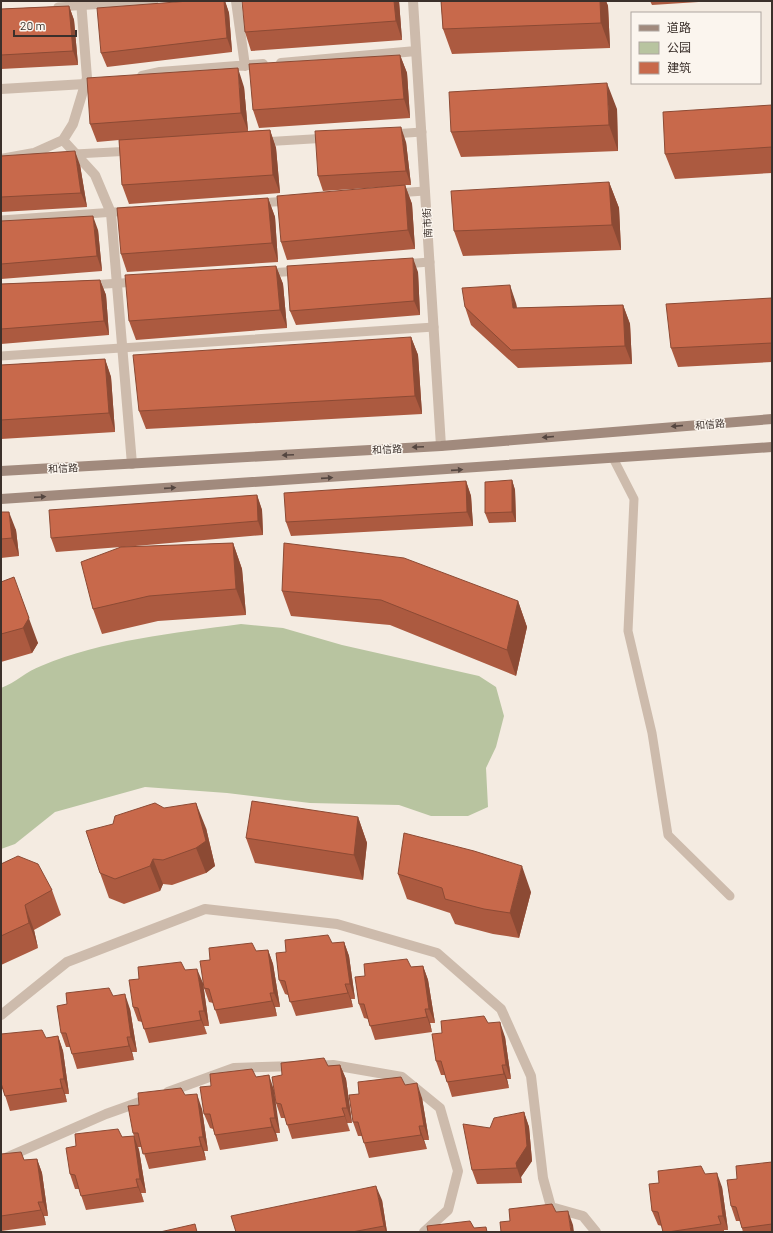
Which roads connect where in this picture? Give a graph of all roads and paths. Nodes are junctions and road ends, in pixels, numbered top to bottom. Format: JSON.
{"nodes":[{"id":1,"x":154,"y":1,"type":"edge"},
{"id":2,"x":236,"y":1,"type":"edge"},
{"id":3,"x":413,"y":1,"type":"edge"},
{"id":4,"x":81,"y":3,"type":"edge"},
{"id":5,"x":52,"y":8,"type":"edge"},
{"id":6,"x":416,"y":51,"type":"junction"},
{"id":7,"x":245,"y":66,"type":"junction"},
{"id":8,"x":129,"y":79,"type":"edge"},
{"id":9,"x":87,"y":88,"type":"junction"},
{"id":10,"x":1,"y":89,"type":"edge"},
{"id":11,"x":422,"y":132,"type":"junction"},
{"id":12,"x":382,"y":135,"type":"edge"},
{"id":13,"x":335,"y":138,"type":"edge"},
{"id":14,"x":63,"y":140,"type":"junction"},
{"id":15,"x":256,"y":143,"type":"edge"},
{"id":16,"x":138,"y":150,"type":"edge"},
{"id":17,"x":75,"y":154,"type":"junction"},
{"id":18,"x":1,"y":159,"type":"edge"},
{"id":19,"x":425,"y":191,"type":"junction"},
{"id":20,"x":386,"y":194,"type":"edge"},
{"id":21,"x":299,"y":200,"type":"edge"},
{"id":22,"x":252,"y":203,"type":"edge"},
{"id":23,"x":142,"y":210,"type":"edge"},
{"id":24,"x":111,"y":213,"type":"junction"},
{"id":25,"x":1,"y":220,"type":"edge"},
{"id":26,"x":430,"y":262,"type":"junction"},
{"id":27,"x":391,"y":265,"type":"edge"},
{"id":28,"x":312,"y":270,"type":"edge"},
{"id":29,"x":258,"y":274,"type":"edge"},
{"id":30,"x":148,"y":281,"type":"edge"},
{"id":31,"x":117,"y":283,"type":"junction"},
{"id":32,"x":78,"y":286,"type":"edge"},
{"id":33,"x":434,"y":327,"type":"junction"},
{"id":34,"x":123,"y":348,"type":"junction"},
{"id":35,"x":1,"y":356,"type":"edge"},
{"id":36,"x":772,"y":419,"type":"edge"},
{"id":37,"x":441,"y":446,"type":"junction"},
{"id":38,"x":772,"y":447,"type":"edge"},
{"id":39,"x":613,"y":458,"type":"junction"},
{"id":40,"x":132,"y":464,"type":"junction"},
{"id":41,"x":1,"y":471,"type":"edge"},
{"id":42,"x":1,"y":499,"type":"edge"},
{"id":43,"x":730,"y":896,"type":"dead end"},
{"id":44,"x":1,"y":1015,"type":"edge"},
{"id":45,"x":1,"y":1160,"type":"edge"},
{"id":46,"x":424,"y":1232,"type":"edge"},
{"id":47,"x":596,"y":1232,"type":"edge"}],
"edges":[{"from":1,"to":4,"type":"lane"},
{"from":2,"to":7,"type":"street"},
{"from":3,"to":6,"type":"street","name":"南市街"},
{"from":4,"to":5,"type":"lane"},
{"from":4,"to":9,"type":"street"},
{"from":6,"to":7,"type":"street"},
{"from":6,"to":11,"type":"street","name":"南市街"},
{"from":7,"to":8,"type":"street"},
{"from":9,"to":10,"type":"street"},
{"from":9,"to":14,"type":"street"},
{"from":11,"to":12,"type":"lane"},
{"from":11,"to":19,"type":"street","name":"南市街"},
{"from":13,"to":15,"type":"lane"},
{"from":14,"to":17,"type":"street"},
{"from":14,"to":18,"type":"street"},
{"from":16,"to":17,"type":"lane"},
{"from":17,"to":24,"type":"street"},
{"from":19,"to":20,"type":"lane"},
{"from":19,"to":26,"type":"street","name":"南市街"},
{"from":21,"to":22,"type":"lane"},
{"from":23,"to":24,"type":"lane"},
{"from":24,"to":25,"type":"lane"},
{"from":24,"to":31,"type":"street"},
{"from":26,"to":27,"type":"lane"},
{"from":26,"to":33,"type":"street","name":"南市街"},
{"from":28,"to":29,"type":"lane"},
{"from":30,"to":31,"type":"lane"},
{"from":31,"to":32,"type":"lane"},
{"from":31,"to":34,"type":"street"},
{"from":33,"to":34,"type":"lane"},
{"from":33,"to":37,"type":"street","name":"南市街"},
{"from":34,"to":35,"type":"lane"},
{"from":34,"to":40,"type":"street"},
{"from":36,"to":37,"type":"street","name":"和信路","one_way":true},
{"from":37,"to":40,"type":"street","name":"和信路","one_way":true},
{"from":38,"to":39,"type":"street"},
{"from":42,"to":39,"type":"street","one_way":true},
{"from":39,"to":43,"type":"lane"},
{"from":40,"to":41,"type":"street","name":"和信路"},
{"from":44,"to":47,"type":"street"},
{"from":45,"to":46,"type":"street"}]}
